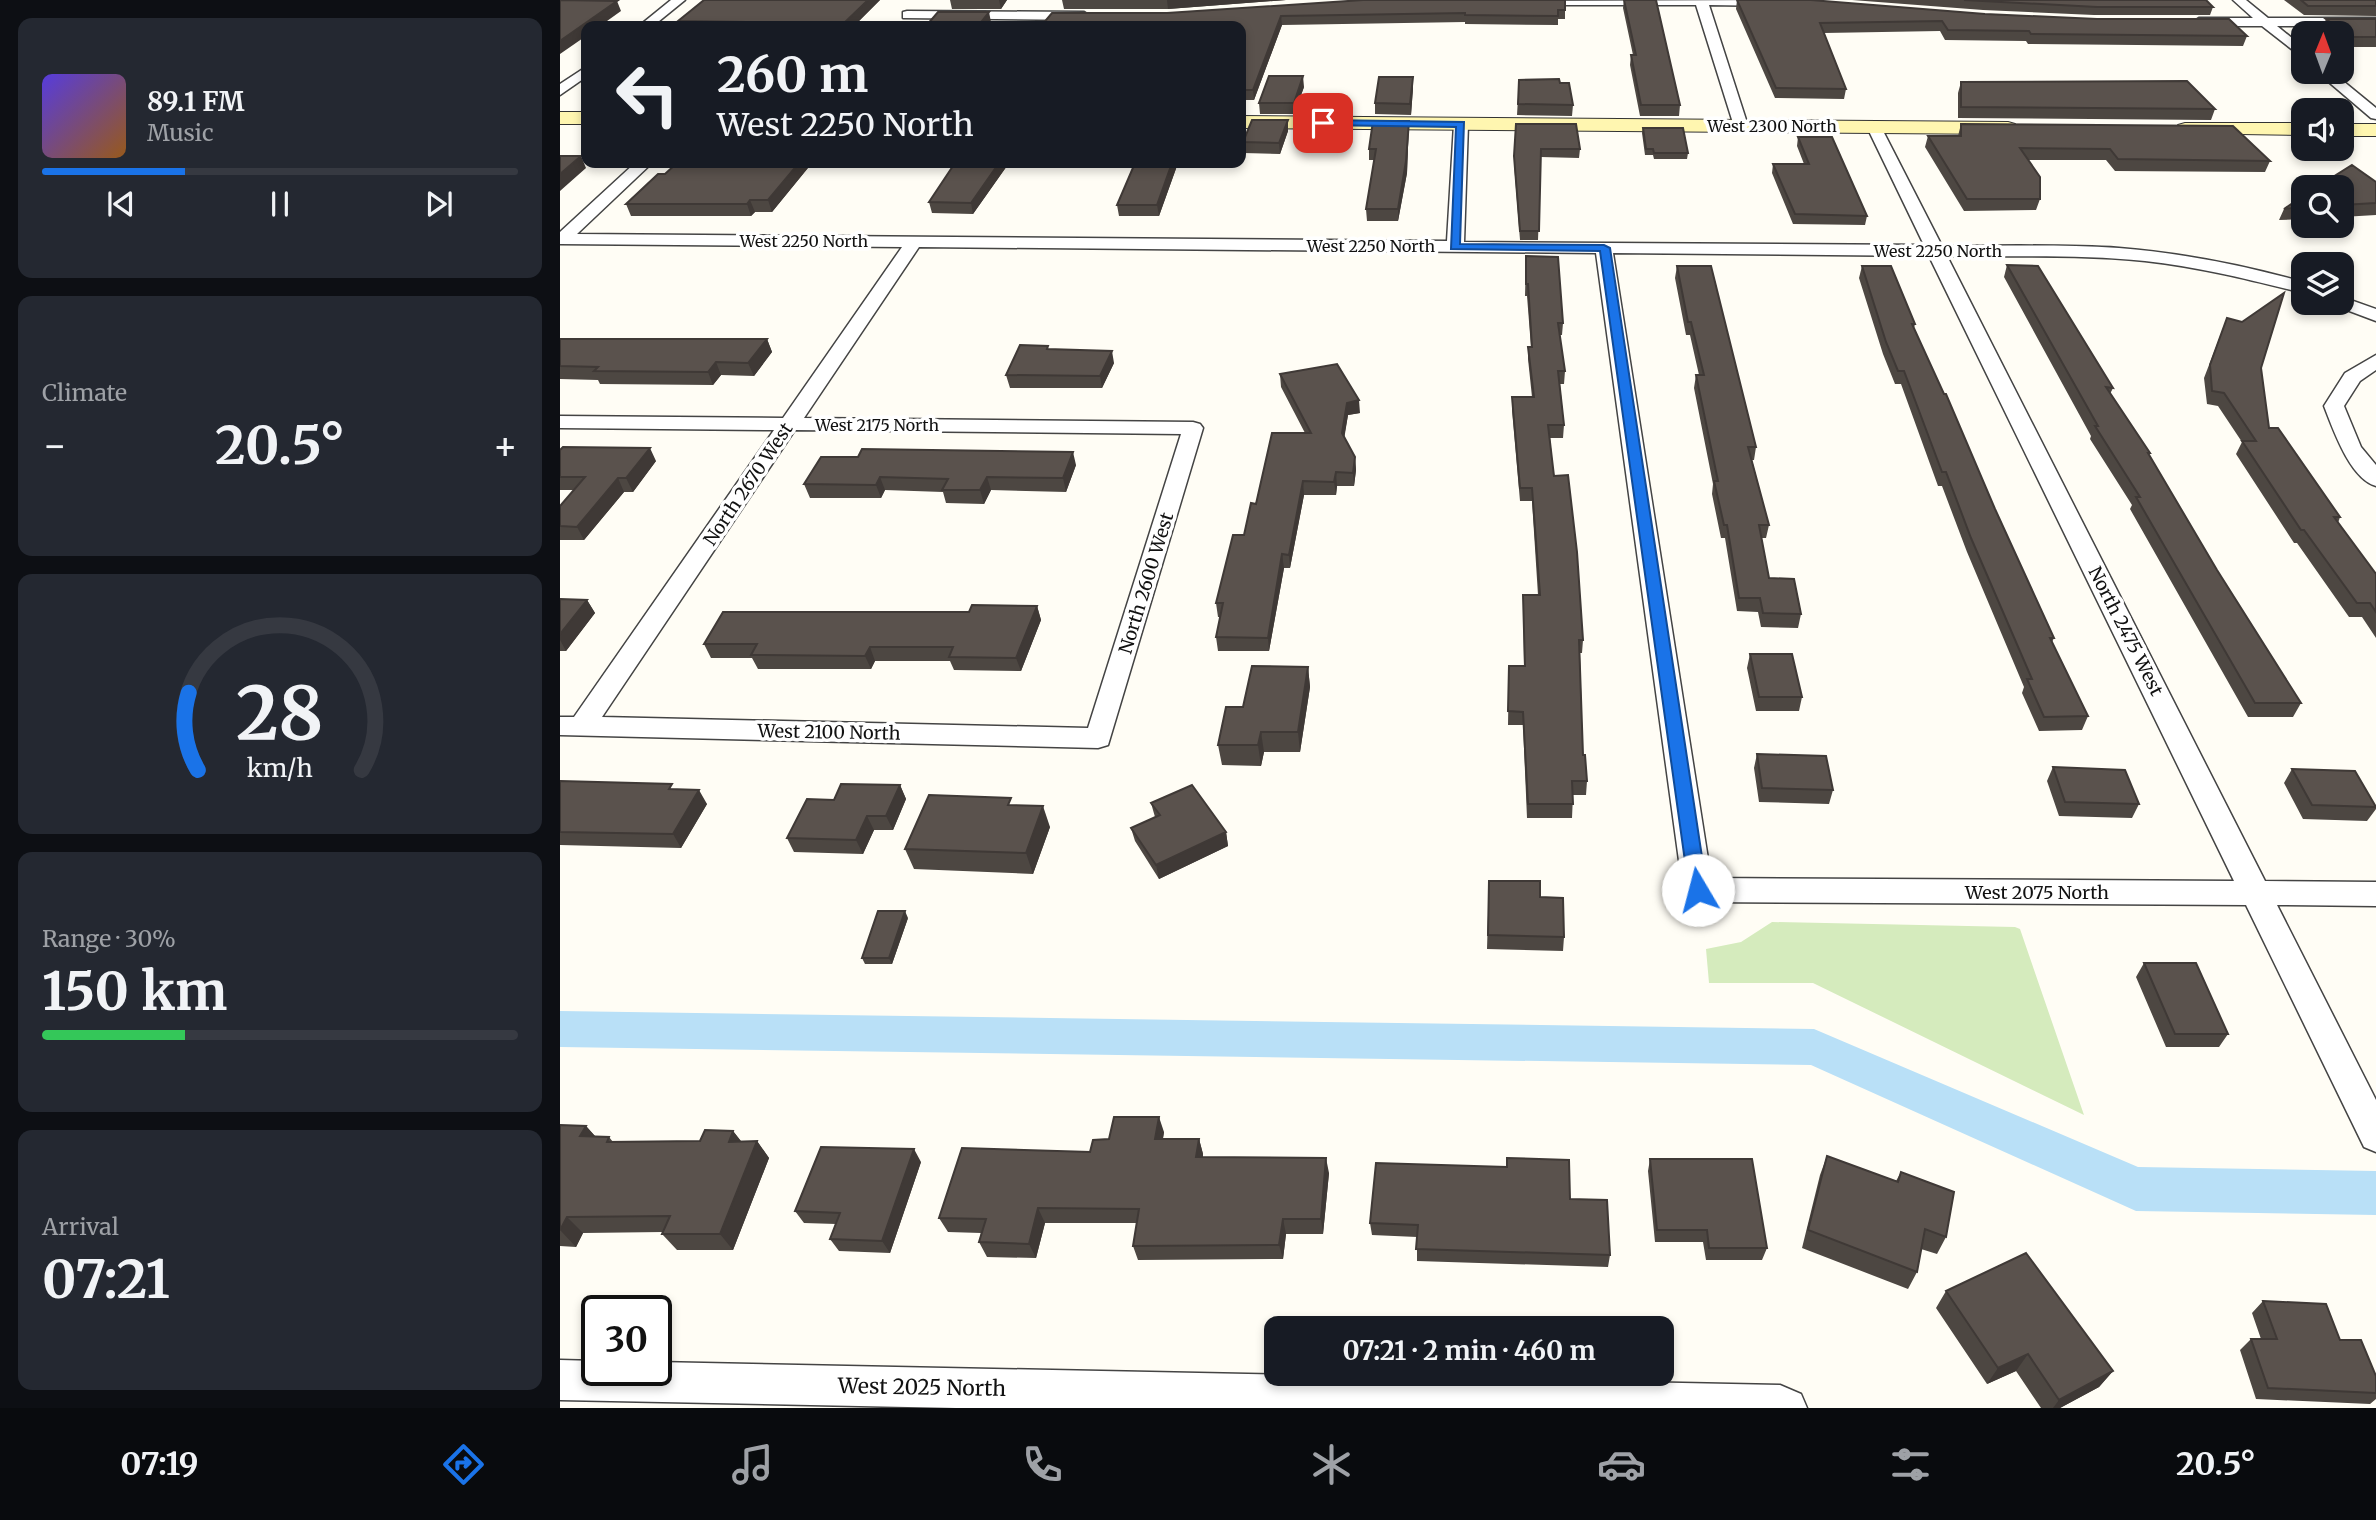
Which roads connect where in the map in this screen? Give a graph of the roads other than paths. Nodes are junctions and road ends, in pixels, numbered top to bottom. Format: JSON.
{"nodes":[{"id":1,"x":679,"y":0,"type":"edge"},
{"id":2,"x":921,"y":0,"type":"edge"},
{"id":3,"x":2239,"y":0,"type":"edge"},
{"id":4,"x":1511,"y":1,"type":"edge"},
{"id":5,"x":1701,"y":1,"type":"edge"},
{"id":6,"x":1784,"y":2,"type":"edge"},
{"id":7,"x":907,"y":15,"type":"junction"},
{"id":8,"x":1100,"y":16,"type":"edge"},
{"id":9,"x":652,"y":21,"type":"edge"},
{"id":10,"x":901,"y":21,"type":"edge"},
{"id":11,"x":2186,"y":22,"type":"edge"},
{"id":12,"x":2265,"y":22,"type":"junction"},
{"id":13,"x":2376,"y":22,"type":"edge"},
{"id":14,"x":2291,"y":44,"type":"edge"},
{"id":15,"x":581,"y":75,"type":"edge"},
{"id":16,"x":2338,"y":84,"type":"edge"},
{"id":17,"x":560,"y":91,"type":"edge"},
{"id":18,"x":2376,"y":116,"type":"edge"},
{"id":19,"x":560,"y":118,"type":"edge"},
{"id":20,"x":581,"y":118,"type":"edge"},
{"id":21,"x":1246,"y":122,"type":"edge"},
{"id":22,"x":1461,"y":124,"type":"junction"},
{"id":23,"x":1741,"y":126,"type":"junction"},
{"id":24,"x":1874,"y":127,"type":"junction"},
{"id":25,"x":2026,"y":128,"type":"edge"},
{"id":26,"x":2165,"y":129,"type":"edge"},
{"id":27,"x":2291,"y":130,"type":"edge"},
{"id":28,"x":2354,"y":130,"type":"edge"},
{"id":29,"x":2376,"y":130,"type":"edge"},
{"id":30,"x":639,"y":168,"type":"edge"},
{"id":31,"x":914,"y":242,"type":"junction"},
{"id":32,"x":1455,"y":247,"type":"junction"},
{"id":33,"x":1604,"y":248,"type":"junction"},
{"id":34,"x":1936,"y":251,"type":"junction"},
{"id":35,"x":2291,"y":285,"type":"edge"},
{"id":36,"x":2354,"y":307,"type":"edge"},
{"id":37,"x":2376,"y":315,"type":"edge"},
{"id":38,"x":2376,"y":361,"type":"edge"},
{"id":39,"x":560,"y":422,"type":"edge"},
{"id":40,"x":788,"y":424,"type":"junction"},
{"id":41,"x":1193,"y":428,"type":"joint"},
{"id":42,"x":2376,"y":479,"type":"edge"},
{"id":43,"x":571,"y":726,"type":"edge"},
{"id":44,"x":1098,"y":738,"type":"joint"},
{"id":45,"x":2256,"y":893,"type":"junction"},
{"id":46,"x":2376,"y":894,"type":"edge"},
{"id":47,"x":2376,"y":1136,"type":"edge"},
{"id":48,"x":560,"y":1380,"type":"edge"},
{"id":49,"x":1012,"y":1399,"type":"edge"},
{"id":50,"x":1787,"y":1408,"type":"edge"}],
"edges":[{"from":1,"to":9,"type":"street"},
{"from":2,"to":7,"type":"street"},
{"from":3,"to":12,"type":"street"},
{"from":4,"to":5,"type":"street"},
{"from":5,"to":6,"type":"street"},
{"from":5,"to":23,"type":"street"},
{"from":7,"to":8,"type":"street"},
{"from":7,"to":10,"type":"street"},
{"from":11,"to":12,"type":"street"},
{"from":12,"to":13,"type":"street"},
{"from":12,"to":14,"type":"street"},
{"from":15,"to":17,"type":"street"},
{"from":16,"to":18,"type":"street"},
{"from":19,"to":20,"type":"street"},
{"from":21,"to":22,"type":"street","name":"West 2300 North"},
{"from":22,"to":23,"type":"street","name":"West 2300 North"},
{"from":22,"to":32,"type":"street"},
{"from":23,"to":24,"type":"street","name":"West 2300 North"},
{"from":24,"to":25,"type":"street","name":"West 2300 North"},
{"from":24,"to":34,"type":"street","name":"North 2475 West"},
{"from":26,"to":27,"type":"street"},
{"from":28,"to":29,"type":"street"},
{"from":30,"to":31,"type":"street","name":"West 2250 North"},
{"from":31,"to":32,"type":"street","name":"West 2250 North"},
{"from":31,"to":40,"type":"street","name":"North 2670 West"},
{"from":32,"to":33,"type":"street","name":"West 2250 North"},
{"from":33,"to":34,"type":"street","name":"West 2250 North"},
{"from":33,"to":45,"type":"street","name":"West 2075 North"},
{"from":34,"to":35,"type":"street","name":"West 2250 North"},
{"from":34,"to":45,"type":"street","name":"North 2475 West"},
{"from":36,"to":37,"type":"street"},
{"from":38,"to":42,"type":"street"},
{"from":39,"to":40,"type":"street","name":"West 2175 North"},
{"from":40,"to":41,"type":"street","name":"West 2175 North"},
{"from":40,"to":43,"type":"street","name":"North 2670 West"},
{"from":41,"to":44,"type":"street","name":"North 2600 West"},
{"from":43,"to":44,"type":"street","name":"West 2100 North"},
{"from":45,"to":46,"type":"street","name":"West 2075 North"},
{"from":45,"to":47,"type":"street","name":"North 2475 West"},
{"from":48,"to":49,"type":"street","name":"West 2025 North"},
{"from":49,"to":50,"type":"street","name":"West 2025 North"}]}
